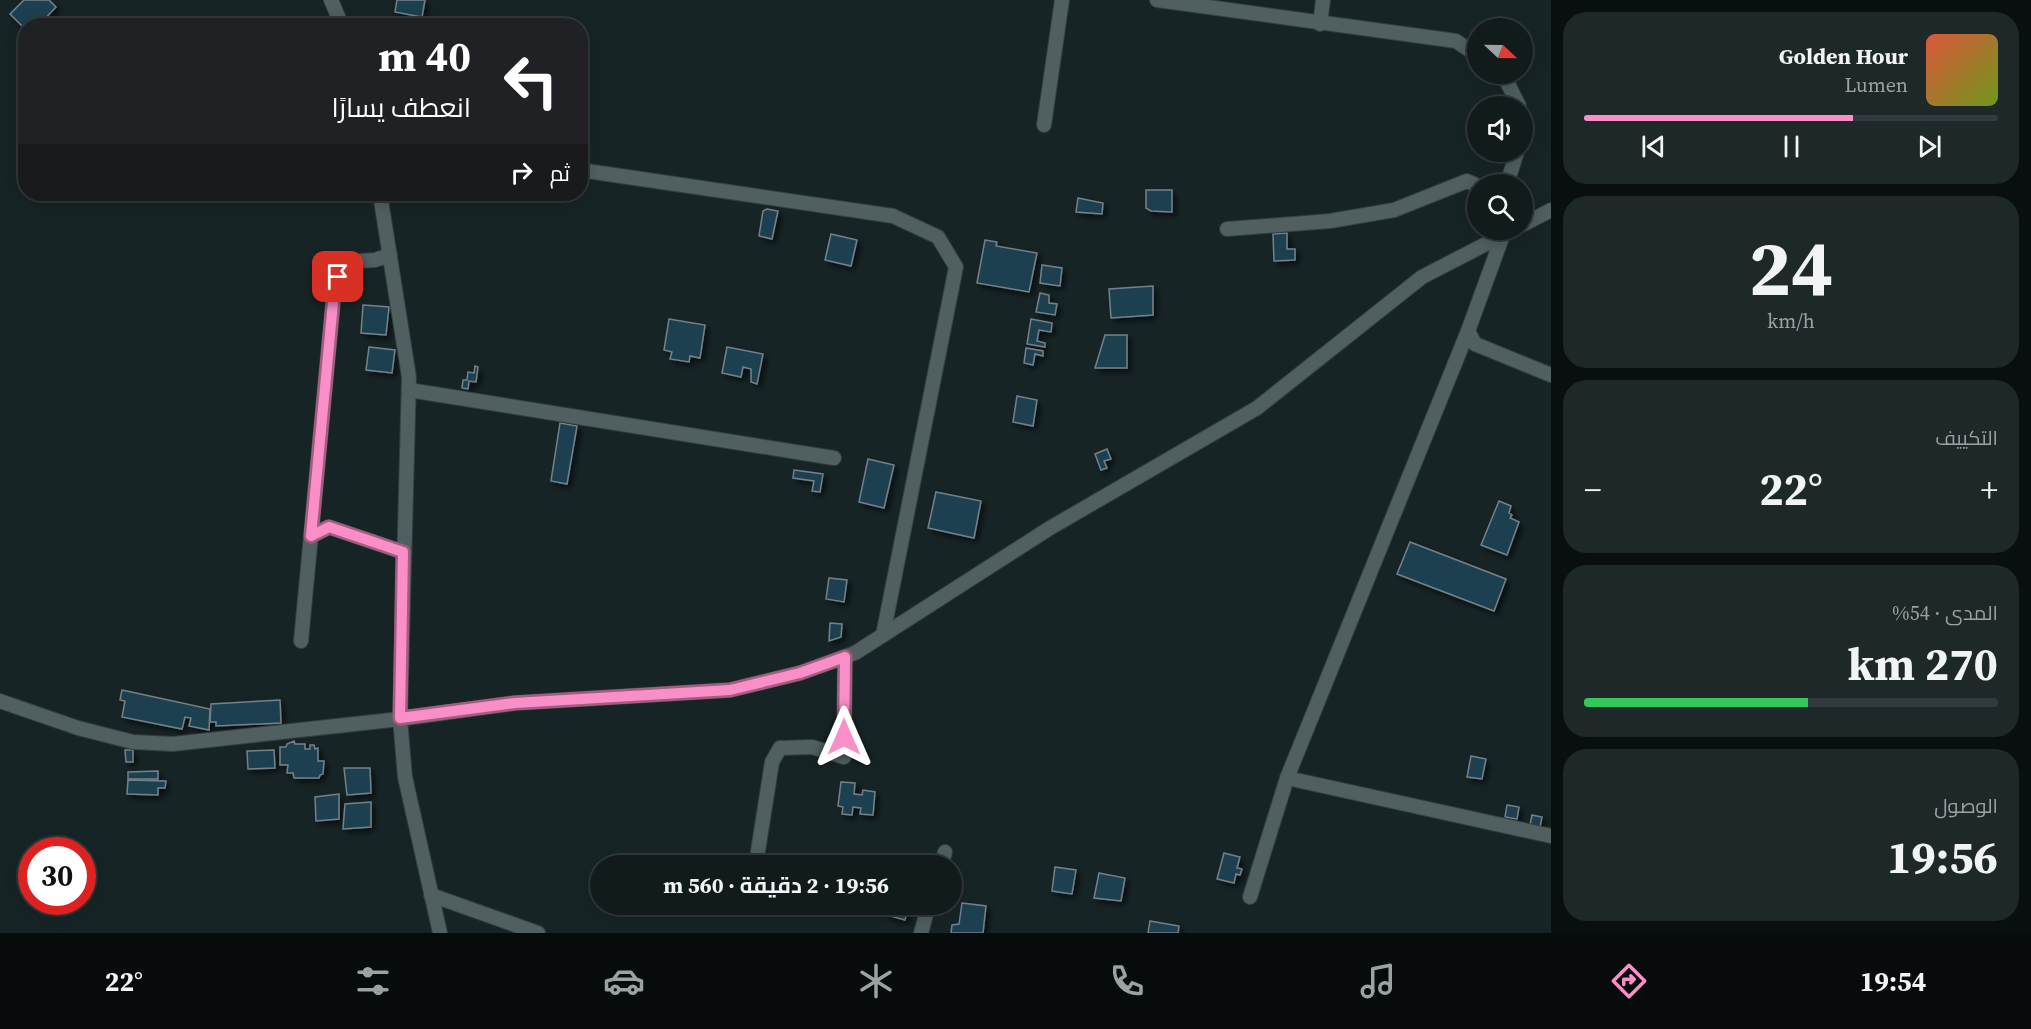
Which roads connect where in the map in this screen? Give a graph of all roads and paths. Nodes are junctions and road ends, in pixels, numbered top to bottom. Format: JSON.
{"nodes":[{"id":1,"x":332,"y":0,"type":"edge"},
{"id":2,"x":1062,"y":0,"type":"edge"},
{"id":3,"x":1156,"y":0,"type":"edge"},
{"id":4,"x":1323,"y":0,"type":"edge"},
{"id":5,"x":339,"y":18,"type":"edge"},
{"id":6,"x":1320,"y":24,"type":"junction"},
{"id":7,"x":1467,"y":48,"type":"edge"},
{"id":8,"x":1044,"y":125,"type":"dead end"},
{"id":9,"x":588,"y":171,"type":"edge"},
{"id":10,"x":1467,"y":181,"type":"edge"},
{"id":11,"x":381,"y":201,"type":"edge"},
{"id":12,"x":1551,"y":210,"type":"edge"},
{"id":13,"x":1533,"y":219,"type":"edge"},
{"id":14,"x":1227,"y":229,"type":"dead end"},
{"id":15,"x":1489,"y":240,"type":"edge"},
{"id":16,"x":1498,"y":240,"type":"edge"},
{"id":17,"x":390,"y":255,"type":"junction"},
{"id":18,"x":1468,"y":331,"type":"junction"},
{"id":19,"x":1551,"y":375,"type":"edge"},
{"id":20,"x":409,"y":390,"type":"junction"},
{"id":21,"x":834,"y":459,"type":"dead end"},
{"id":22,"x":311,"y":536,"type":"junction"},
{"id":23,"x":403,"y":552,"type":"junction"},
{"id":24,"x":883,"y":635,"type":"junction"},
{"id":25,"x":301,"y":640,"type":"dead end"},
{"id":26,"x":845,"y":657,"type":"junction"},
{"id":27,"x":0,"y":701,"type":"edge"},
{"id":28,"x":400,"y":718,"type":"junction"},
{"id":29,"x":1287,"y":777,"type":"junction"},
{"id":30,"x":1551,"y":836,"type":"edge"},
{"id":31,"x":758,"y":850,"type":"dead end"},
{"id":32,"x":945,"y":852,"type":"dead end"},
{"id":33,"x":944,"y":855,"type":"edge"},
{"id":34,"x":431,"y":895,"type":"junction"},
{"id":35,"x":1250,"y":897,"type":"dead end"},
{"id":36,"x":926,"y":915,"type":"edge"},
{"id":37,"x":440,"y":933,"type":"edge"},
{"id":38,"x":538,"y":933,"type":"edge"},
{"id":39,"x":921,"y":933,"type":"edge"}],
"edges":[{"from":1,"to":5,"type":"street"},
{"from":2,"to":8,"type":"street"},
{"from":3,"to":6,"type":"street"},
{"from":4,"to":6,"type":"street"},
{"from":6,"to":7,"type":"street"},
{"from":9,"to":24,"type":"street"},
{"from":10,"to":14,"type":"street"},
{"from":11,"to":17,"type":"street"},
{"from":12,"to":13,"type":"street"},
{"from":15,"to":24,"type":"street"},
{"from":16,"to":18,"type":"street"},
{"from":17,"to":20,"type":"street"},
{"from":17,"to":22,"type":"street"},
{"from":18,"to":19,"type":"street"},
{"from":18,"to":29,"type":"street"},
{"from":20,"to":21,"type":"street"},
{"from":20,"to":23,"type":"street"},
{"from":22,"to":23,"type":"street"},
{"from":22,"to":25,"type":"street"},
{"from":23,"to":28,"type":"street"},
{"from":24,"to":26,"type":"street"},
{"from":26,"to":28,"type":"street"},
{"from":26,"to":31,"type":"street"},
{"from":27,"to":28,"type":"street"},
{"from":28,"to":34,"type":"street"},
{"from":29,"to":30,"type":"street"},
{"from":29,"to":35,"type":"street"},
{"from":32,"to":33,"type":"street"},
{"from":34,"to":37,"type":"street"},
{"from":34,"to":38,"type":"street"},
{"from":36,"to":39,"type":"street"}]}
